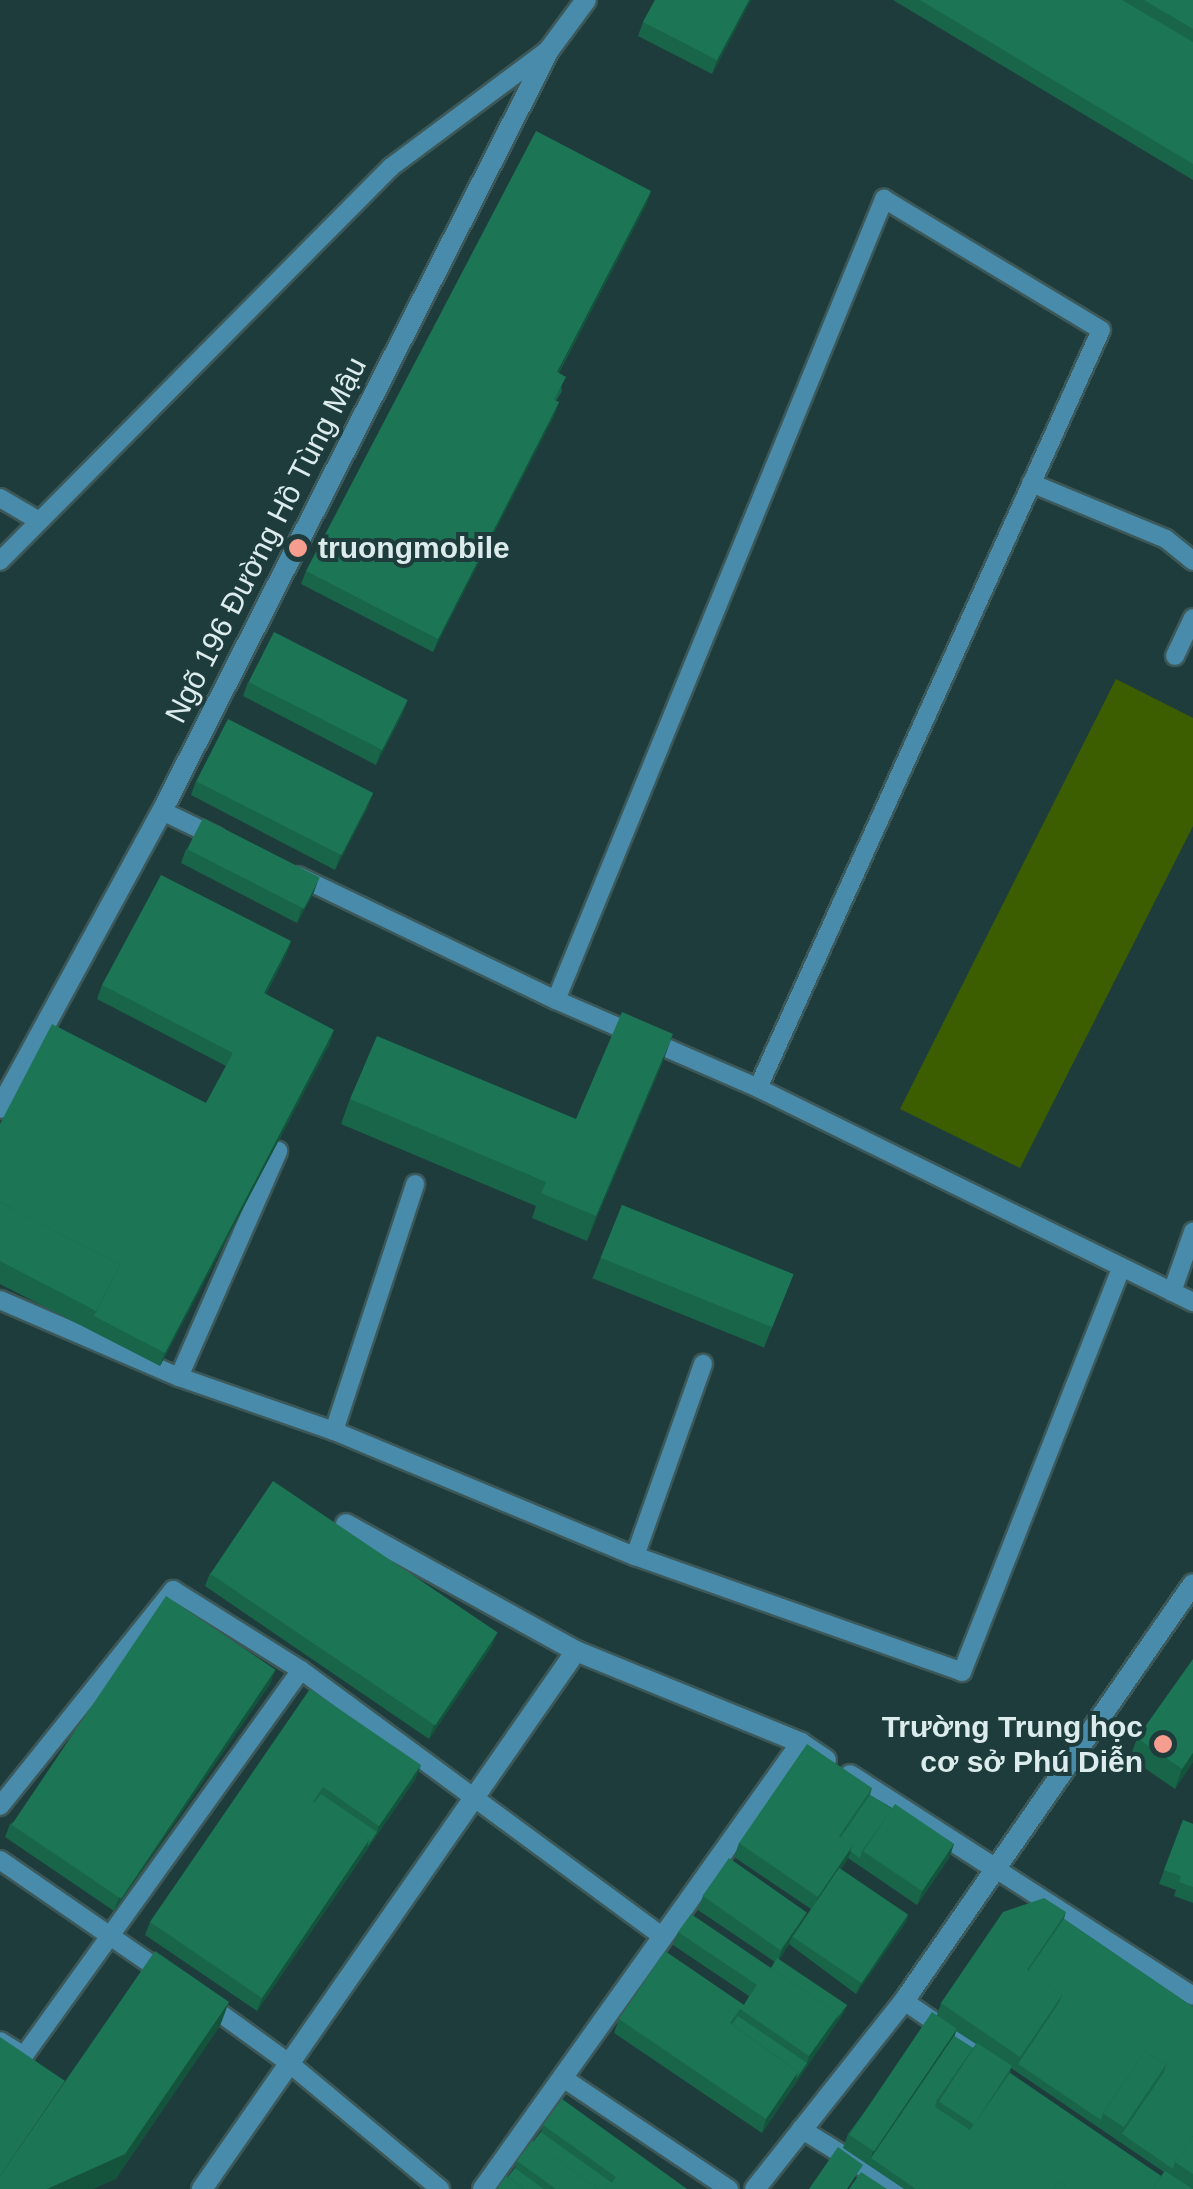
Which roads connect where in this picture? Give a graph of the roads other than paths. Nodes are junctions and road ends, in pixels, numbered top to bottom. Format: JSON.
{"nodes":[{"id":1,"x":586,"y":0,"type":"edge"},
{"id":2,"x":549,"y":50,"type":"junction"},
{"id":3,"x":1031,"y":483,"type":"junction"},
{"id":4,"x":0,"y":498,"type":"edge"},
{"id":5,"x":39,"y":521,"type":"junction"},
{"id":6,"x":0,"y":561,"type":"edge"},
{"id":7,"x":1193,"y":561,"type":"edge"},
{"id":8,"x":1193,"y":618,"type":"edge"},
{"id":9,"x":1175,"y":656,"type":"dead end"},
{"id":10,"x":162,"y":811,"type":"junction"},
{"id":11,"x":234,"y":845,"type":"edge"},
{"id":12,"x":288,"y":871,"type":"edge"},
{"id":13,"x":556,"y":1000,"type":"junction"},
{"id":14,"x":758,"y":1088,"type":"junction"},
{"id":15,"x":0,"y":1108,"type":"edge"},
{"id":16,"x":278,"y":1151,"type":"edge"},
{"id":17,"x":415,"y":1184,"type":"dead end"},
{"id":18,"x":1193,"y":1232,"type":"edge"},
{"id":19,"x":1120,"y":1270,"type":"junction"},
{"id":20,"x":1172,"y":1292,"type":"junction"},
{"id":21,"x":0,"y":1300,"type":"edge"},
{"id":22,"x":1193,"y":1302,"type":"edge"},
{"id":23,"x":702,"y":1364,"type":"dead end"},
{"id":24,"x":180,"y":1377,"type":"junction"},
{"id":25,"x":334,"y":1431,"type":"junction"},
{"id":26,"x":346,"y":1524,"type":"dead end"},
{"id":27,"x":635,"y":1556,"type":"junction"},
{"id":28,"x":1193,"y":1584,"type":"edge"},
{"id":29,"x":576,"y":1651,"type":"junction"},
{"id":30,"x":301,"y":1670,"type":"junction"},
{"id":31,"x":800,"y":1743,"type":"junction"},
{"id":32,"x":474,"y":1802,"type":"junction"},
{"id":33,"x":0,"y":1806,"type":"edge"},
{"id":34,"x":0,"y":1860,"type":"edge"},
{"id":35,"x":996,"y":1869,"type":"junction"},
{"id":36,"x":110,"y":1935,"type":"junction"},
{"id":37,"x":662,"y":1936,"type":"junction"},
{"id":38,"x":1193,"y":1996,"type":"edge"},
{"id":39,"x":904,"y":2001,"type":"junction"},
{"id":40,"x":0,"y":2040,"type":"edge"},
{"id":41,"x":289,"y":2063,"type":"junction"},
{"id":42,"x":564,"y":2078,"type":"junction"},
{"id":43,"x":1017,"y":2078,"type":"edge"},
{"id":44,"x":802,"y":2128,"type":"junction"},
{"id":45,"x":202,"y":2189,"type":"edge"},
{"id":46,"x":440,"y":2189,"type":"edge"},
{"id":47,"x":483,"y":2189,"type":"edge"},
{"id":48,"x":728,"y":2189,"type":"edge"},
{"id":49,"x":755,"y":2189,"type":"edge"},
{"id":50,"x":898,"y":2189,"type":"edge"}],
"edges":[{"from":1,"to":2,"type":"street","name":"Ngõ 196 Đường Hồ Tùng Mậu"},
{"from":2,"to":5,"type":"lane"},
{"from":2,"to":10,"type":"street","name":"Ngõ 196 Đường Hồ Tùng Mậu"},
{"from":3,"to":7,"type":"lane"},
{"from":3,"to":13,"type":"lane"},
{"from":3,"to":14,"type":"lane"},
{"from":4,"to":5,"type":"lane"},
{"from":5,"to":6,"type":"lane"},
{"from":8,"to":9,"type":"lane"},
{"from":10,"to":11,"type":"lane"},
{"from":10,"to":15,"type":"street","name":"Ngõ 196 Đường Hồ Tùng Mậu"},
{"from":12,"to":13,"type":"lane"},
{"from":13,"to":14,"type":"lane"},
{"from":14,"to":19,"type":"lane"},
{"from":16,"to":24,"type":"lane"},
{"from":17,"to":25,"type":"lane"},
{"from":18,"to":20,"type":"lane"},
{"from":19,"to":20,"type":"lane"},
{"from":19,"to":27,"type":"lane"},
{"from":20,"to":22,"type":"lane"},
{"from":21,"to":24,"type":"lane"},
{"from":23,"to":27,"type":"lane"},
{"from":24,"to":25,"type":"lane"},
{"from":25,"to":27,"type":"lane"},
{"from":26,"to":29,"type":"street"},
{"from":28,"to":35,"type":"street"},
{"from":29,"to":31,"type":"street"},
{"from":29,"to":32,"type":"street"},
{"from":30,"to":32,"type":"lane"},
{"from":30,"to":33,"type":"lane"},
{"from":30,"to":36,"type":"lane"},
{"from":31,"to":35,"type":"street"},
{"from":31,"to":37,"type":"street"},
{"from":32,"to":37,"type":"lane"},
{"from":32,"to":41,"type":"street"},
{"from":34,"to":36,"type":"lane"},
{"from":35,"to":38,"type":"lane"},
{"from":35,"to":39,"type":"street"},
{"from":36,"to":40,"type":"lane"},
{"from":36,"to":41,"type":"lane"},
{"from":37,"to":42,"type":"street"},
{"from":39,"to":43,"type":"lane"},
{"from":39,"to":44,"type":"street"},
{"from":41,"to":45,"type":"street"},
{"from":41,"to":46,"type":"lane"},
{"from":42,"to":47,"type":"street"},
{"from":42,"to":48,"type":"lane"},
{"from":44,"to":49,"type":"street"},
{"from":44,"to":50,"type":"lane"}]}
